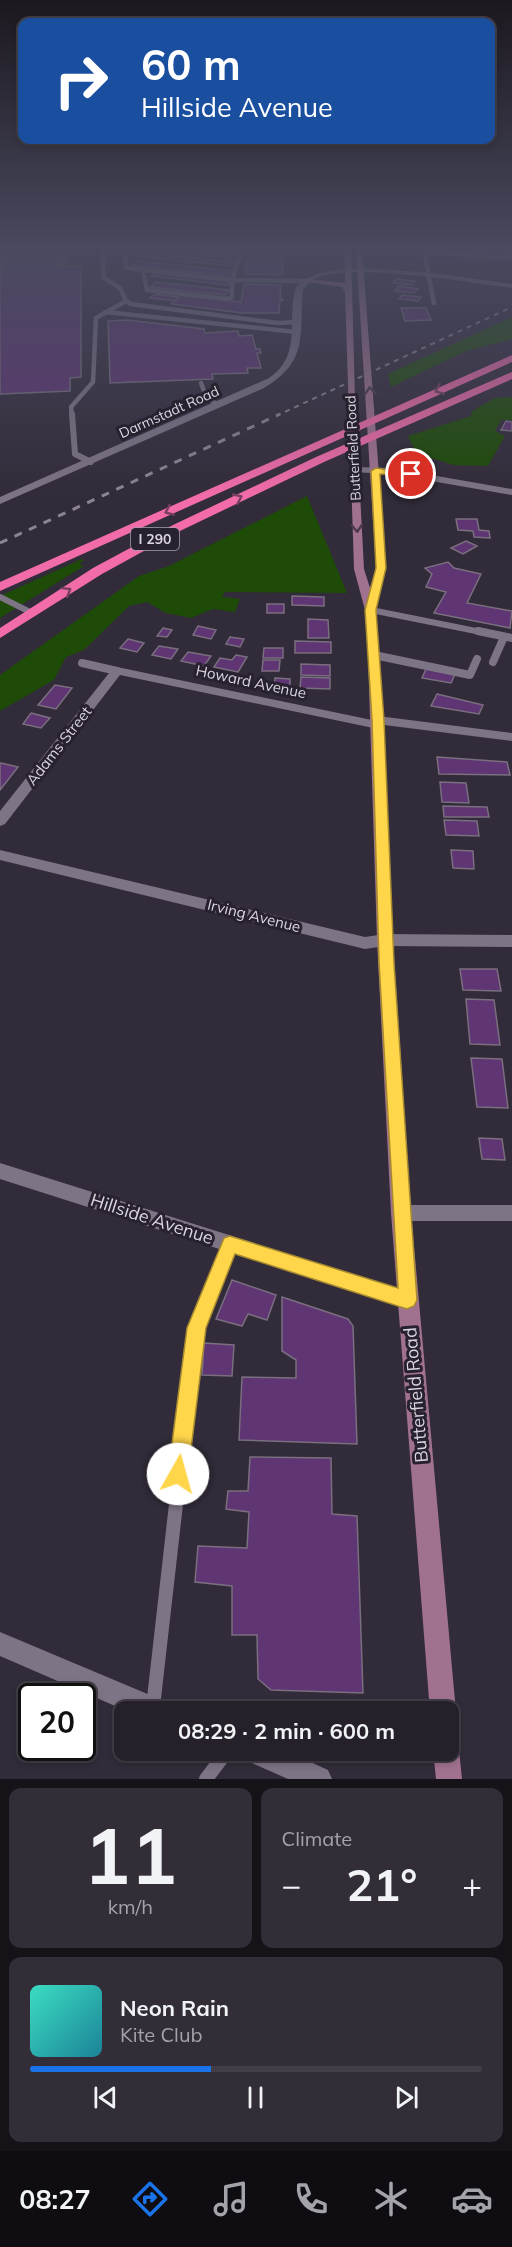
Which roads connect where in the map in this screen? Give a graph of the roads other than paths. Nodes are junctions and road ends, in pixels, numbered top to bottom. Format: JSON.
{"nodes":[{"id":1,"x":95,"y":332,"type":"edge"},
{"id":2,"x":287,"y":332,"type":"edge"},
{"id":3,"x":349,"y":332,"type":"edge"},
{"id":4,"x":365,"y":332,"type":"edge"},
{"id":5,"x":296,"y":333,"type":"joint"},
{"id":6,"x":512,"y":357,"type":"edge"},
{"id":7,"x":512,"y":375,"type":"edge"},
{"id":8,"x":201,"y":383,"type":"dead end"},
{"id":9,"x":218,"y":405,"type":"junction"},
{"id":10,"x":91,"y":462,"type":"junction"},
{"id":11,"x":354,"y":470,"type":"junction"},
{"id":12,"x":376,"y":471,"type":"junction"},
{"id":13,"x":512,"y":492,"type":"edge"},
{"id":14,"x":0,"y":501,"type":"edge"},
{"id":15,"x":0,"y":587,"type":"edge"},
{"id":16,"x":0,"y":597,"type":"edge"},
{"id":17,"x":370,"y":610,"type":"junction"},
{"id":18,"x":32,"y":613,"type":"junction"},
{"id":19,"x":0,"y":634,"type":"edge"},
{"id":20,"x":508,"y":637,"type":"edge"},
{"id":21,"x":374,"y":655,"type":"junction"},
{"id":22,"x":477,"y":659,"type":"dead end"},
{"id":23,"x":493,"y":662,"type":"dead end"},
{"id":24,"x":82,"y":663,"type":"dead end"},
{"id":25,"x":117,"y":671,"type":"junction"},
{"id":26,"x":378,"y":722,"type":"junction"},
{"id":27,"x":512,"y":737,"type":"edge"},
{"id":28,"x":0,"y":821,"type":"edge"},
{"id":29,"x":0,"y":855,"type":"edge"},
{"id":30,"x":385,"y":940,"type":"junction"},
{"id":31,"x":512,"y":941,"type":"edge"},
{"id":32,"x":1,"y":1172,"type":"edge"},
{"id":33,"x":401,"y":1213,"type":"junction"},
{"id":34,"x":512,"y":1213,"type":"edge"},
{"id":35,"x":230,"y":1244,"type":"junction"},
{"id":36,"x":407,"y":1300,"type":"junction"},
{"id":37,"x":0,"y":1644,"type":"edge"},
{"id":38,"x":135,"y":1701,"type":"edge"},
{"id":39,"x":157,"y":1701,"type":"edge"},
{"id":40,"x":442,"y":1701,"type":"edge"},
{"id":41,"x":220,"y":1761,"type":"edge"},
{"id":42,"x":277,"y":1761,"type":"edge"},
{"id":43,"x":447,"y":1761,"type":"edge"},
{"id":44,"x":206,"y":1779,"type":"edge"},
{"id":45,"x":319,"y":1779,"type":"edge"},
{"id":46,"x":449,"y":1779,"type":"edge"}],
"edges":[{"from":1,"to":10,"type":"lane"},
{"from":2,"to":5,"type":"lane"},
{"from":3,"to":11,"type":"main road","name":"Butterfield Road"},
{"from":12,"to":4,"type":"main road","name":"Butterfield Road","one_way":true},
{"from":5,"to":9,"type":"street","name":"Darmstadt Road"},
{"from":6,"to":15,"type":"highway","number":"I 290","one_way":true},
{"from":18,"to":7,"type":"highway","number":"I 290","one_way":true},
{"from":8,"to":9,"type":"lane"},
{"from":9,"to":10,"type":"street","name":"Darmstadt Road"},
{"from":10,"to":14,"type":"street","name":"Darmstadt Road"},
{"from":11,"to":12,"type":"street"},
{"from":11,"to":17,"type":"main road","name":"Butterfield Road","one_way":true},
{"from":12,"to":13,"type":"street"},
{"from":12,"to":17,"type":"main road","name":"Butterfield Road"},
{"from":16,"to":18,"type":"lane"},
{"from":17,"to":20,"type":"lane"},
{"from":17,"to":21,"type":"main road","name":"Butterfield Road"},
{"from":18,"to":19,"type":"highway","number":"I 290"},
{"from":20,"to":23,"type":"lane"},
{"from":21,"to":22,"type":"lane"},
{"from":21,"to":26,"type":"main road","name":"Butterfield Road"},
{"from":24,"to":25,"type":"lane"},
{"from":25,"to":26,"type":"street","name":"Howard Avenue"},
{"from":25,"to":28,"type":"street","name":"Adams Street"},
{"from":26,"to":27,"type":"street","name":"Howard Avenue"},
{"from":26,"to":30,"type":"main road","name":"Butterfield Road"},
{"from":29,"to":30,"type":"street","name":"Irving Avenue"},
{"from":30,"to":31,"type":"street","name":"Irving Avenue"},
{"from":30,"to":33,"type":"main road","name":"Butterfield Road"},
{"from":32,"to":35,"type":"street","name":"Hillside Avenue"},
{"from":33,"to":34,"type":"street"},
{"from":33,"to":36,"type":"main road","name":"Butterfield Road"},
{"from":35,"to":36,"type":"street","name":"Hillside Avenue"},
{"from":35,"to":39,"type":"lane"},
{"from":36,"to":40,"type":"main road","name":"Butterfield Road"},
{"from":37,"to":38,"type":"street"},
{"from":41,"to":44,"type":"lane"},
{"from":42,"to":45,"type":"street"},
{"from":43,"to":46,"type":"main road"}]}
